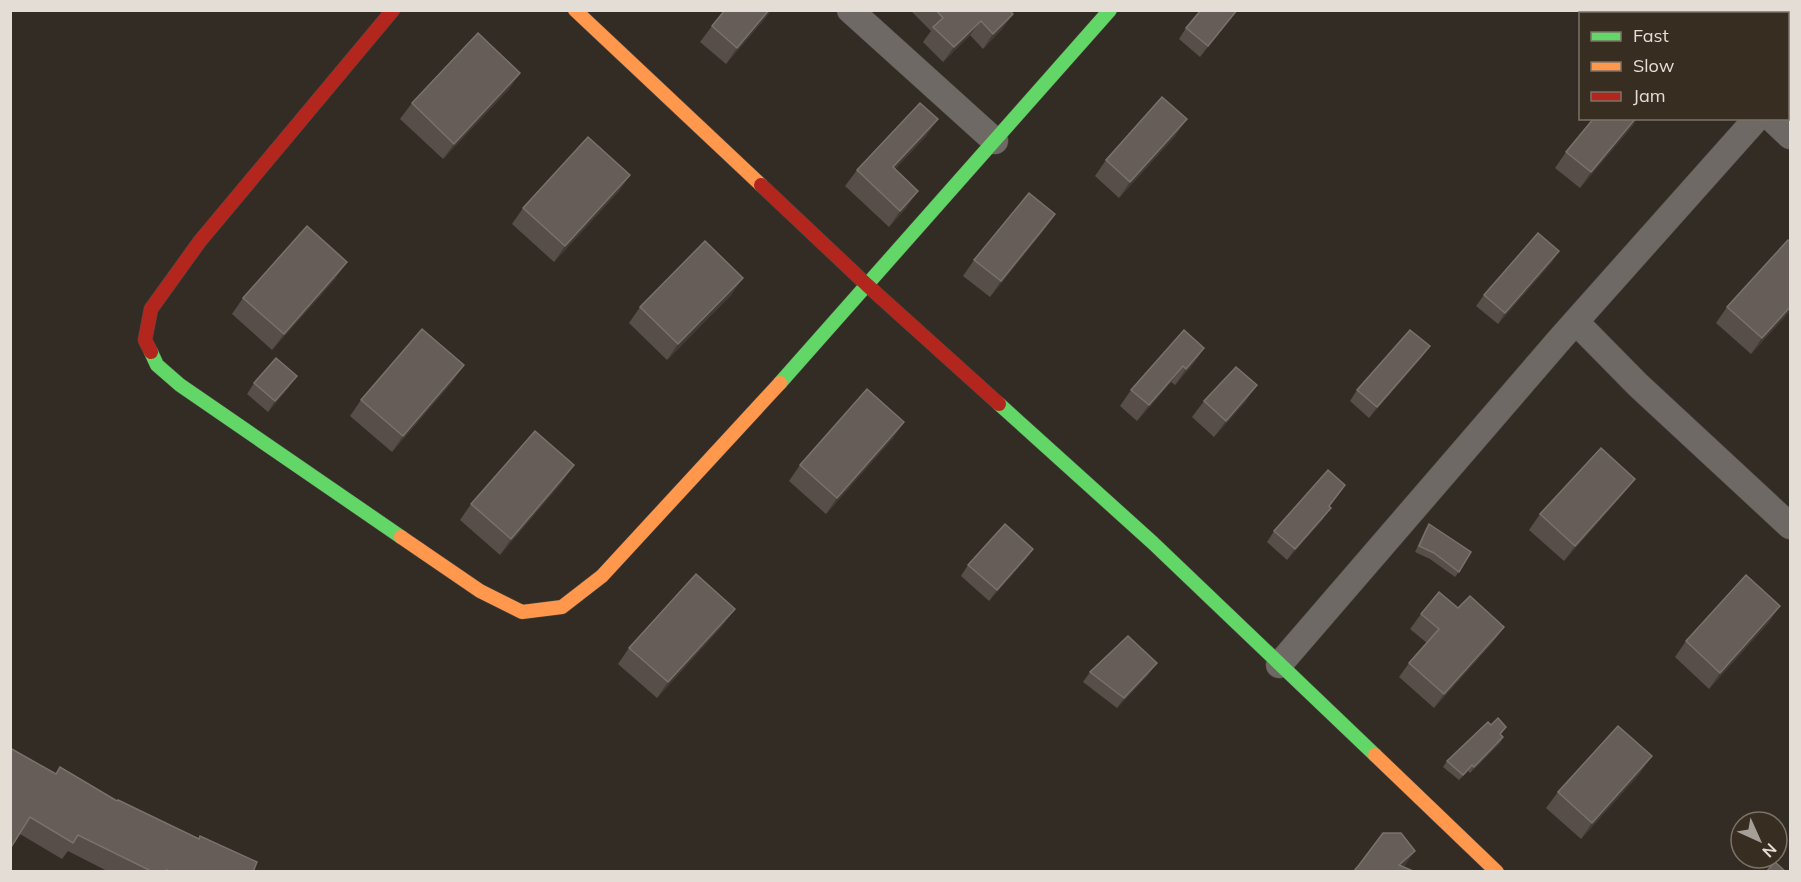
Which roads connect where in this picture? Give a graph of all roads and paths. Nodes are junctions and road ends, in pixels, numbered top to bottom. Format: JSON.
{"nodes":[{"id":1,"x":393,"y":10,"type":"edge"},
{"id":2,"x":574,"y":10,"type":"edge"},
{"id":3,"x":850,"y":10,"type":"edge"},
{"id":4,"x":1110,"y":10,"type":"edge"},
{"id":5,"x":1755,"y":120,"type":"edge"},
{"id":6,"x":1773,"y":120,"type":"edge"},
{"id":7,"x":1791,"y":136,"type":"edge"},
{"id":8,"x":995,"y":141,"type":"junction"},
{"id":9,"x":867,"y":285,"type":"junction"},
{"id":10,"x":1576,"y":322,"type":"junction"},
{"id":11,"x":1791,"y":526,"type":"edge"},
{"id":12,"x":1279,"y":664,"type":"junction"},
{"id":13,"x":1497,"y":872,"type":"edge"}],
"edges":[{"from":1,"to":9,"type":"street"},
{"from":2,"to":9,"type":"street"},
{"from":3,"to":8,"type":"street"},
{"from":4,"to":8,"type":"street"},
{"from":5,"to":10,"type":"street"},
{"from":6,"to":7,"type":"street"},
{"from":8,"to":9,"type":"street"},
{"from":9,"to":12,"type":"street"},
{"from":10,"to":11,"type":"street"},
{"from":10,"to":12,"type":"street"},
{"from":12,"to":13,"type":"street"}]}
